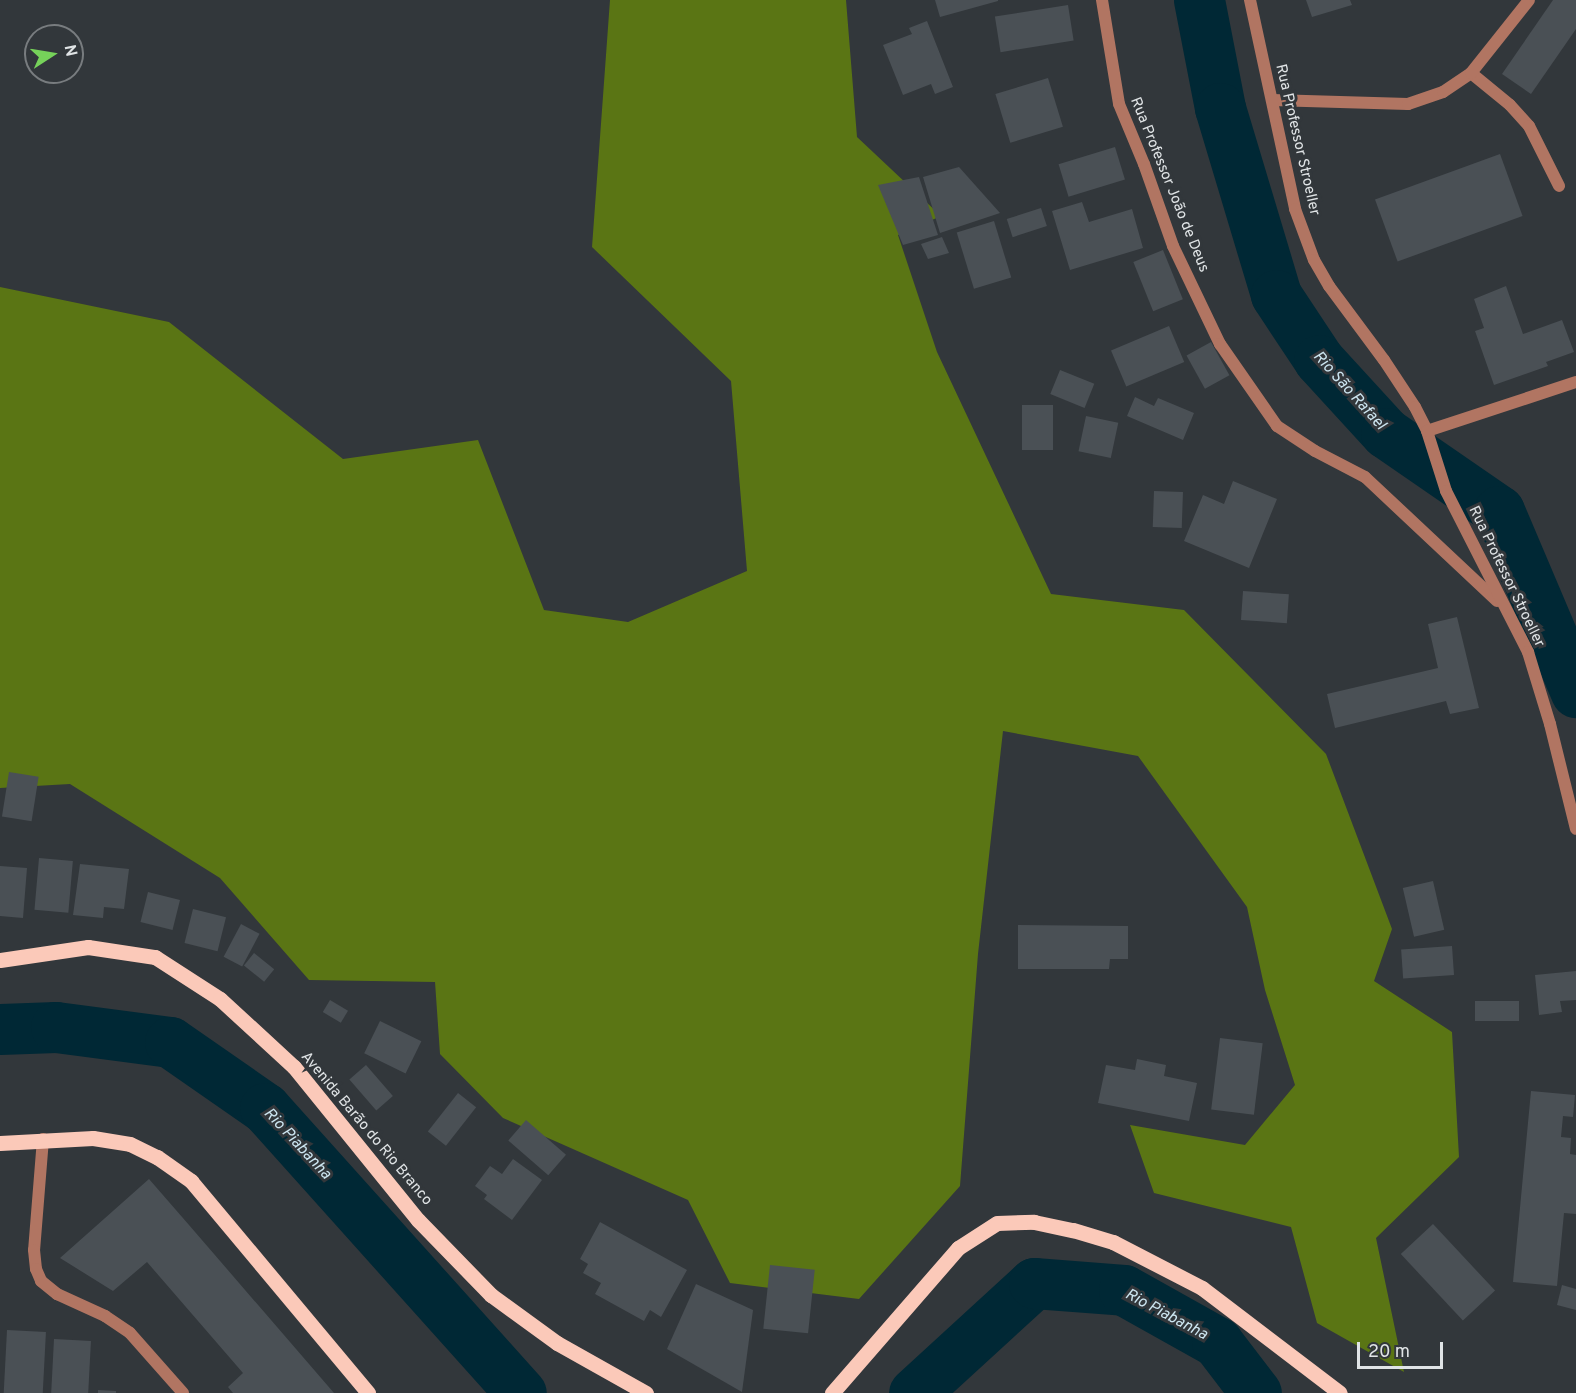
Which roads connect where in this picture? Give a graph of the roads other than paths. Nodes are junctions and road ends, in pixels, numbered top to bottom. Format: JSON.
{"nodes":[{"id":1,"x":1102,"y":0,"type":"edge"},
{"id":2,"x":1250,"y":0,"type":"edge"},
{"id":3,"x":1522,"y":3,"type":"edge"},
{"id":4,"x":1471,"y":74,"type":"junction"},
{"id":5,"x":1272,"y":100,"type":"junction"},
{"id":6,"x":1559,"y":186,"type":"dead end"},
{"id":7,"x":1576,"y":382,"type":"edge"},
{"id":8,"x":1427,"y":431,"type":"junction"},
{"id":9,"x":1505,"y":608,"type":"junction"},
{"id":10,"x":1576,"y":829,"type":"edge"},
{"id":11,"x":0,"y":960,"type":"edge"},
{"id":12,"x":43,"y":1139,"type":"junction"},
{"id":13,"x":0,"y":1143,"type":"edge"},
{"id":14,"x":183,"y":1393,"type":"edge"},
{"id":15,"x":368,"y":1393,"type":"edge"},
{"id":16,"x":646,"y":1393,"type":"edge"},
{"id":17,"x":832,"y":1393,"type":"edge"},
{"id":18,"x":1340,"y":1393,"type":"edge"}],
"edges":[{"from":1,"to":9,"type":"street","name":"Rua Professor João de Deus"},
{"from":2,"to":5,"type":"street","name":"Rua Professor Stroeller"},
{"from":3,"to":4,"type":"street"},
{"from":4,"to":5,"type":"street"},
{"from":4,"to":6,"type":"street"},
{"from":5,"to":8,"type":"street","name":"Rua Professor Stroeller"},
{"from":7,"to":8,"type":"street"},
{"from":8,"to":9,"type":"street","name":"Rua Professor Stroeller"},
{"from":9,"to":10,"type":"street","name":"Rua Professor Stroeller"},
{"from":11,"to":16,"type":"main road","name":"Avenida Barão do Rio Branco"},
{"from":12,"to":13,"type":"main road"},
{"from":12,"to":14,"type":"street"},
{"from":12,"to":15,"type":"main road"},
{"from":17,"to":18,"type":"main road"}]}
